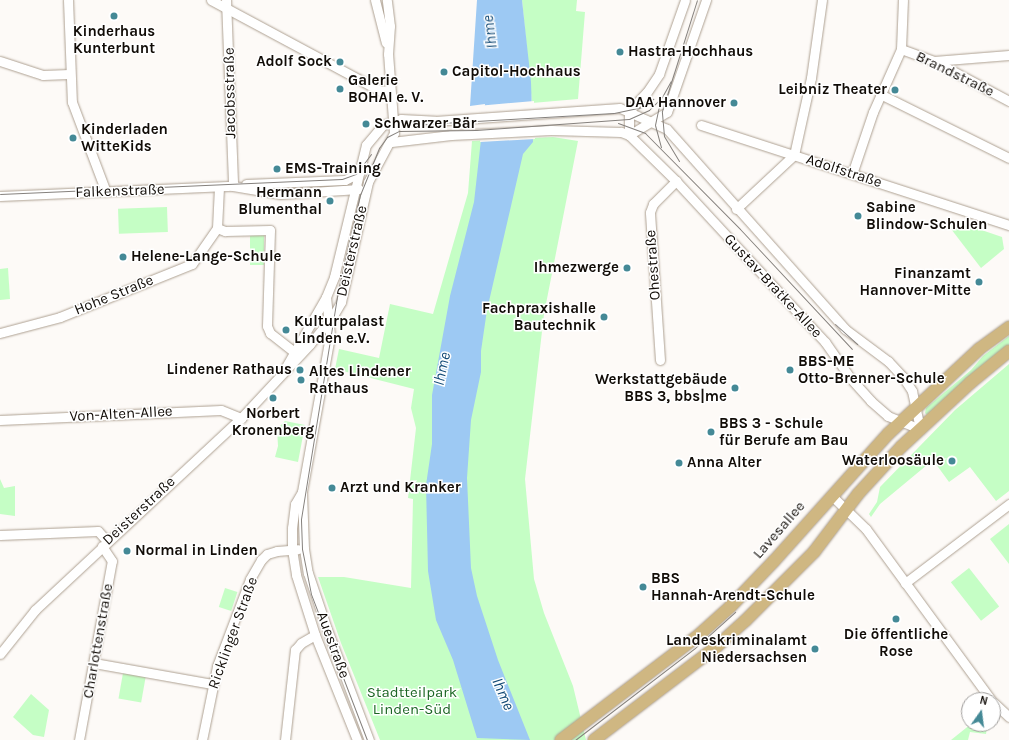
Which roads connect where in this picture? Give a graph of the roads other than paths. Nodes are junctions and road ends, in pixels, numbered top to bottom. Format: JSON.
{"nodes":[{"id":1,"x":68,"y":0,"type":"edge"},
{"id":2,"x":211,"y":0,"type":"edge"},
{"id":3,"x":375,"y":0,"type":"edge"},
{"id":4,"x":387,"y":0,"type":"edge"},
{"id":5,"x":685,"y":0,"type":"edge"},
{"id":6,"x":706,"y":0,"type":"edge"},
{"id":7,"x":822,"y":0,"type":"edge"},
{"id":8,"x":903,"y":0,"type":"edge"},
{"id":9,"x":227,"y":4,"type":"edge"},
{"id":10,"x":901,"y":49,"type":"junction"},
{"id":11,"x":388,"y":54,"type":"junction"},
{"id":12,"x":1009,"y":55,"type":"edge"},
{"id":13,"x":0,"y":61,"type":"edge"},
{"id":14,"x":934,"y":61,"type":"junction"},
{"id":15,"x":69,"y":74,"type":"junction"},
{"id":16,"x":390,"y":90,"type":"junction"},
{"id":17,"x":880,"y":94,"type":"junction"},
{"id":18,"x":1009,"y":100,"type":"edge"},
{"id":19,"x":630,"y":111,"type":"junction"},
{"id":20,"x":393,"y":120,"type":"junction"},
{"id":21,"x":655,"y":122,"type":"junction"},
{"id":22,"x":701,"y":125,"type":"dead end"},
{"id":23,"x":629,"y":135,"type":"junction"},
{"id":24,"x":391,"y":142,"type":"junction"},
{"id":25,"x":794,"y":155,"type":"junction"},
{"id":26,"x":1009,"y":158,"type":"edge"},
{"id":27,"x":852,"y":174,"type":"junction"},
{"id":28,"x":358,"y":176,"type":"junction"},
{"id":29,"x":676,"y":181,"type":"junction"},
{"id":30,"x":368,"y":182,"type":"junction"},
{"id":31,"x":236,"y":186,"type":"junction"},
{"id":32,"x":219,"y":187,"type":"junction"},
{"id":33,"x":355,"y":191,"type":"junction"},
{"id":34,"x":106,"y":192,"type":"junction"},
{"id":35,"x":0,"y":196,"type":"edge"},
{"id":36,"x":736,"y":209,"type":"junction"},
{"id":37,"x":1009,"y":225,"type":"edge"},
{"id":38,"x":217,"y":228,"type":"junction"},
{"id":39,"x":326,"y":297,"type":"junction"},
{"id":40,"x":329,"y":321,"type":"junction"},
{"id":41,"x":1009,"y":328,"type":"edge"},
{"id":42,"x":0,"y":334,"type":"edge"},
{"id":43,"x":1009,"y":351,"type":"edge"},
{"id":44,"x":294,"y":352,"type":"junction"},
{"id":45,"x":660,"y":360,"type":"dead end"},
{"id":46,"x":283,"y":372,"type":"junction"},
{"id":47,"x":917,"y":406,"type":"junction"},
{"id":48,"x":241,"y":418,"type":"junction"},
{"id":49,"x":0,"y":420,"type":"edge"},
{"id":50,"x":900,"y":422,"type":"junction"},
{"id":51,"x":920,"y":429,"type":"junction"},
{"id":52,"x":302,"y":492,"type":"junction"},
{"id":53,"x":832,"y":496,"type":"junction"},
{"id":54,"x":1009,"y":504,"type":"edge"},
{"id":55,"x":847,"y":510,"type":"junction"},
{"id":56,"x":0,"y":535,"type":"edge"},
{"id":57,"x":104,"y":543,"type":"junction"},
{"id":58,"x":292,"y":549,"type":"junction"},
{"id":59,"x":304,"y":549,"type":"junction"},
{"id":60,"x":905,"y":583,"type":"junction"},
{"id":61,"x":315,"y":635,"type":"junction"},
{"id":62,"x":0,"y":654,"type":"edge"},
{"id":63,"x":94,"y":663,"type":"junction"},
{"id":64,"x":212,"y":684,"type":"junction"},
{"id":65,"x":985,"y":692,"type":"edge"},
{"id":66,"x":1001,"y":709,"type":"edge"},
{"id":67,"x":1009,"y":717,"type":"edge"},
{"id":68,"x":79,"y":740,"type":"edge"},
{"id":69,"x":202,"y":740,"type":"edge"},
{"id":70,"x":285,"y":740,"type":"edge"},
{"id":71,"x":357,"y":740,"type":"edge"},
{"id":72,"x":369,"y":740,"type":"edge"},
{"id":73,"x":562,"y":740,"type":"edge"},
{"id":74,"x":594,"y":740,"type":"edge"}],
"edges":[{"from":1,"to":15,"type":"street"},
{"from":2,"to":9,"type":"street"},
{"from":3,"to":11,"type":"street"},
{"from":4,"to":11,"type":"street"},
{"from":5,"to":19,"type":"street"},
{"from":6,"to":21,"type":"street"},
{"from":7,"to":25,"type":"street"},
{"from":8,"to":10,"type":"street"},
{"from":9,"to":16,"type":"street"},
{"from":9,"to":31,"type":"street","name":"Jacobsstraße"},
{"from":10,"to":14,"type":"street","name":"Brandstraße"},
{"from":10,"to":17,"type":"street"},
{"from":11,"to":16,"type":"street"},
{"from":12,"to":14,"type":"street"},
{"from":13,"to":15,"type":"street"},
{"from":14,"to":18,"type":"street","name":"Brandstraße"},
{"from":15,"to":34,"type":"street"},
{"from":16,"to":20,"type":"street"},
{"from":17,"to":26,"type":"street"},
{"from":17,"to":27,"type":"street"},
{"from":19,"to":20,"type":"street","name":"Gustav-Bratke-Allee"},
{"from":19,"to":21,"type":"street","name":"Gustav-Bratke-Allee"},
{"from":19,"to":23,"type":"street"},
{"from":20,"to":24,"type":"street"},
{"from":20,"to":28,"type":"street"},
{"from":21,"to":23,"type":"street"},
{"from":21,"to":36,"type":"street","name":"Gustav-Bratke-Allee"},
{"from":22,"to":25,"type":"street","name":"Adolfstraße"},
{"from":23,"to":24,"type":"street"},
{"from":23,"to":29,"type":"street","name":"Gustav-Bratke-Allee"},
{"from":24,"to":30,"type":"street"},
{"from":25,"to":27,"type":"street","name":"Adolfstraße"},
{"from":25,"to":36,"type":"street"},
{"from":27,"to":37,"type":"street","name":"Adolfstraße"},
{"from":28,"to":31,"type":"street","name":"Falkenstraße"},
{"from":28,"to":33,"type":"street","name":"Deisterstraße"},
{"from":29,"to":45,"type":"street","name":"Ohestraße"},
{"from":29,"to":50,"type":"street","name":"Gustav-Bratke-Allee"},
{"from":30,"to":33,"type":"street"},
{"from":30,"to":40,"type":"street","name":"Deisterstraße"},
{"from":31,"to":32,"type":"street","name":"Falkenstraße"},
{"from":31,"to":33,"type":"street","name":"Falkenstraße"},
{"from":32,"to":34,"type":"street","name":"Falkenstraße"},
{"from":32,"to":38,"type":"street"},
{"from":33,"to":39,"type":"street","name":"Deisterstraße"},
{"from":34,"to":35,"type":"street","name":"Falkenstraße"},
{"from":36,"to":47,"type":"street","name":"Gustav-Bratke-Allee"},
{"from":38,"to":42,"type":"street","name":"Hohe Straße"},
{"from":38,"to":44,"type":"street"},
{"from":39,"to":40,"type":"street"},
{"from":39,"to":44,"type":"street","name":"Deisterstraße"},
{"from":40,"to":46,"type":"street","name":"Deisterstraße"},
{"from":40,"to":52,"type":"street"},
{"from":41,"to":47,"type":"main road","name":"Lavesallee"},
{"from":43,"to":51,"type":"main road"},
{"from":44,"to":46,"type":"street","name":"Deisterstraße"},
{"from":46,"to":48,"type":"street","name":"Deisterstraße"},
{"from":47,"to":50,"type":"main road","name":"Lavesallee"},
{"from":47,"to":51,"type":"street"},
{"from":48,"to":49,"type":"street","name":"Von-Alten-Allee"},
{"from":48,"to":57,"type":"street","name":"Deisterstraße"},
{"from":50,"to":51,"type":"street","name":"Gustav-Bratke-Allee"},
{"from":50,"to":53,"type":"main road","name":"Lavesallee"},
{"from":51,"to":55,"type":"main road"},
{"from":52,"to":58,"type":"street"},
{"from":52,"to":59,"type":"street"},
{"from":53,"to":55,"type":"street"},
{"from":53,"to":73,"type":"main road","name":"Lavesallee"},
{"from":54,"to":60,"type":"street"},
{"from":55,"to":60,"type":"street"},
{"from":55,"to":74,"type":"main road"},
{"from":56,"to":57,"type":"street"},
{"from":57,"to":62,"type":"street","name":"Deisterstraße"},
{"from":57,"to":63,"type":"street","name":"Charlottenstraße"},
{"from":58,"to":59,"type":"street","name":"Ricklinger Straße"},
{"from":58,"to":61,"type":"street","name":"Auestraße"},
{"from":58,"to":64,"type":"street","name":"Ricklinger Straße"},
{"from":59,"to":72,"type":"street","name":"Auestraße"},
{"from":60,"to":65,"type":"street"},
{"from":61,"to":70,"type":"street"},
{"from":61,"to":71,"type":"street","name":"Auestraße"},
{"from":63,"to":64,"type":"street"},
{"from":63,"to":68,"type":"street","name":"Charlottenstraße"},
{"from":64,"to":69,"type":"street","name":"Ricklinger Straße"},
{"from":66,"to":67,"type":"street"}]}
